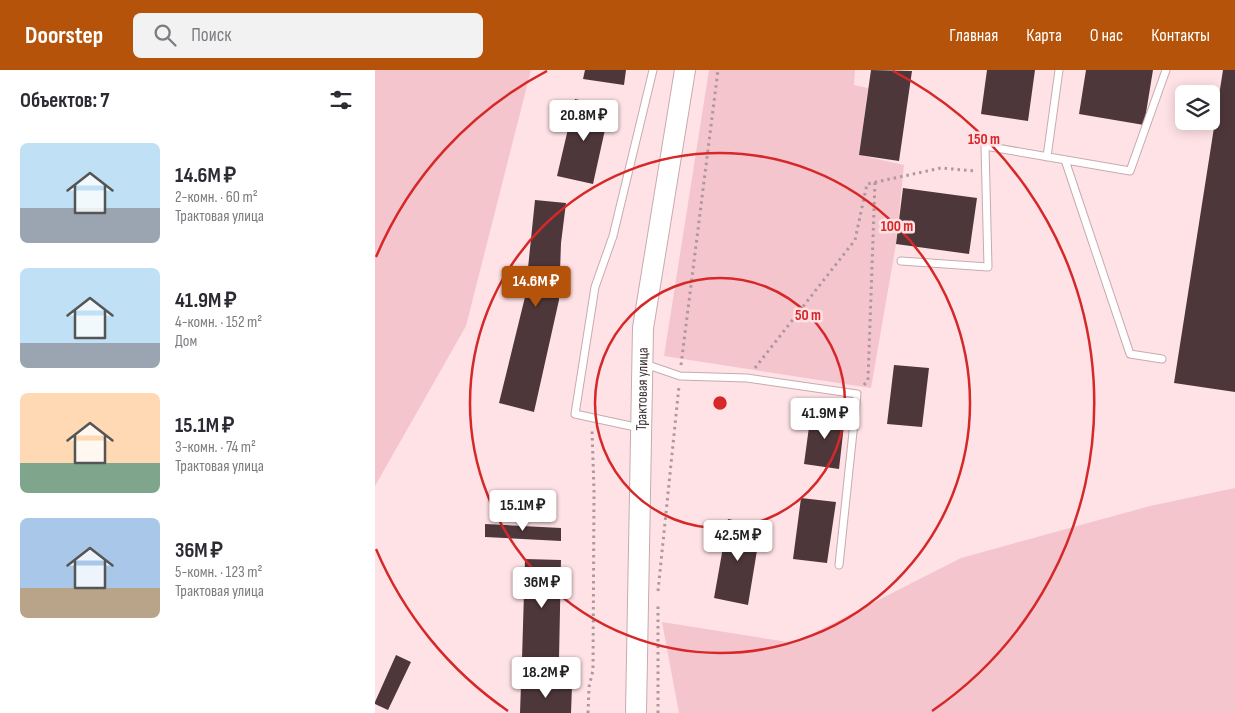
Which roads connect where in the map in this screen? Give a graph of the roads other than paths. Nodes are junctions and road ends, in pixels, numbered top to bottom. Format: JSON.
{"nodes":[{"id":1,"x":653,"y":70,"type":"edge"},
{"id":2,"x":685,"y":70,"type":"edge"},
{"id":3,"x":1059,"y":70,"type":"edge"},
{"id":4,"x":1166,"y":70,"type":"edge"},
{"id":5,"x":1047,"y":157,"type":"junction"},
{"id":6,"x":1065,"y":160,"type":"junction"},
{"id":7,"x":901,"y":261,"type":"dead end"},
{"id":8,"x":1161,"y":359,"type":"dead end"},
{"id":9,"x":643,"y":363,"type":"junction"},
{"id":10,"x":641,"y":428,"type":"junction"},
{"id":11,"x":839,"y":564,"type":"dead end"},
{"id":12,"x":636,"y":713,"type":"edge"}],
"edges":[{"from":1,"to":10,"type":"lane"},
{"from":2,"to":9,"type":"street","name":"Трактовая улица"},
{"from":3,"to":5,"type":"lane"},
{"from":4,"to":6,"type":"lane"},
{"from":5,"to":6,"type":"lane"},
{"from":5,"to":7,"type":"lane"},
{"from":6,"to":8,"type":"lane"},
{"from":9,"to":10,"type":"street","name":"Трактовая улица"},
{"from":9,"to":11,"type":"lane"},
{"from":10,"to":12,"type":"street","name":"Трактовая улица"}]}
